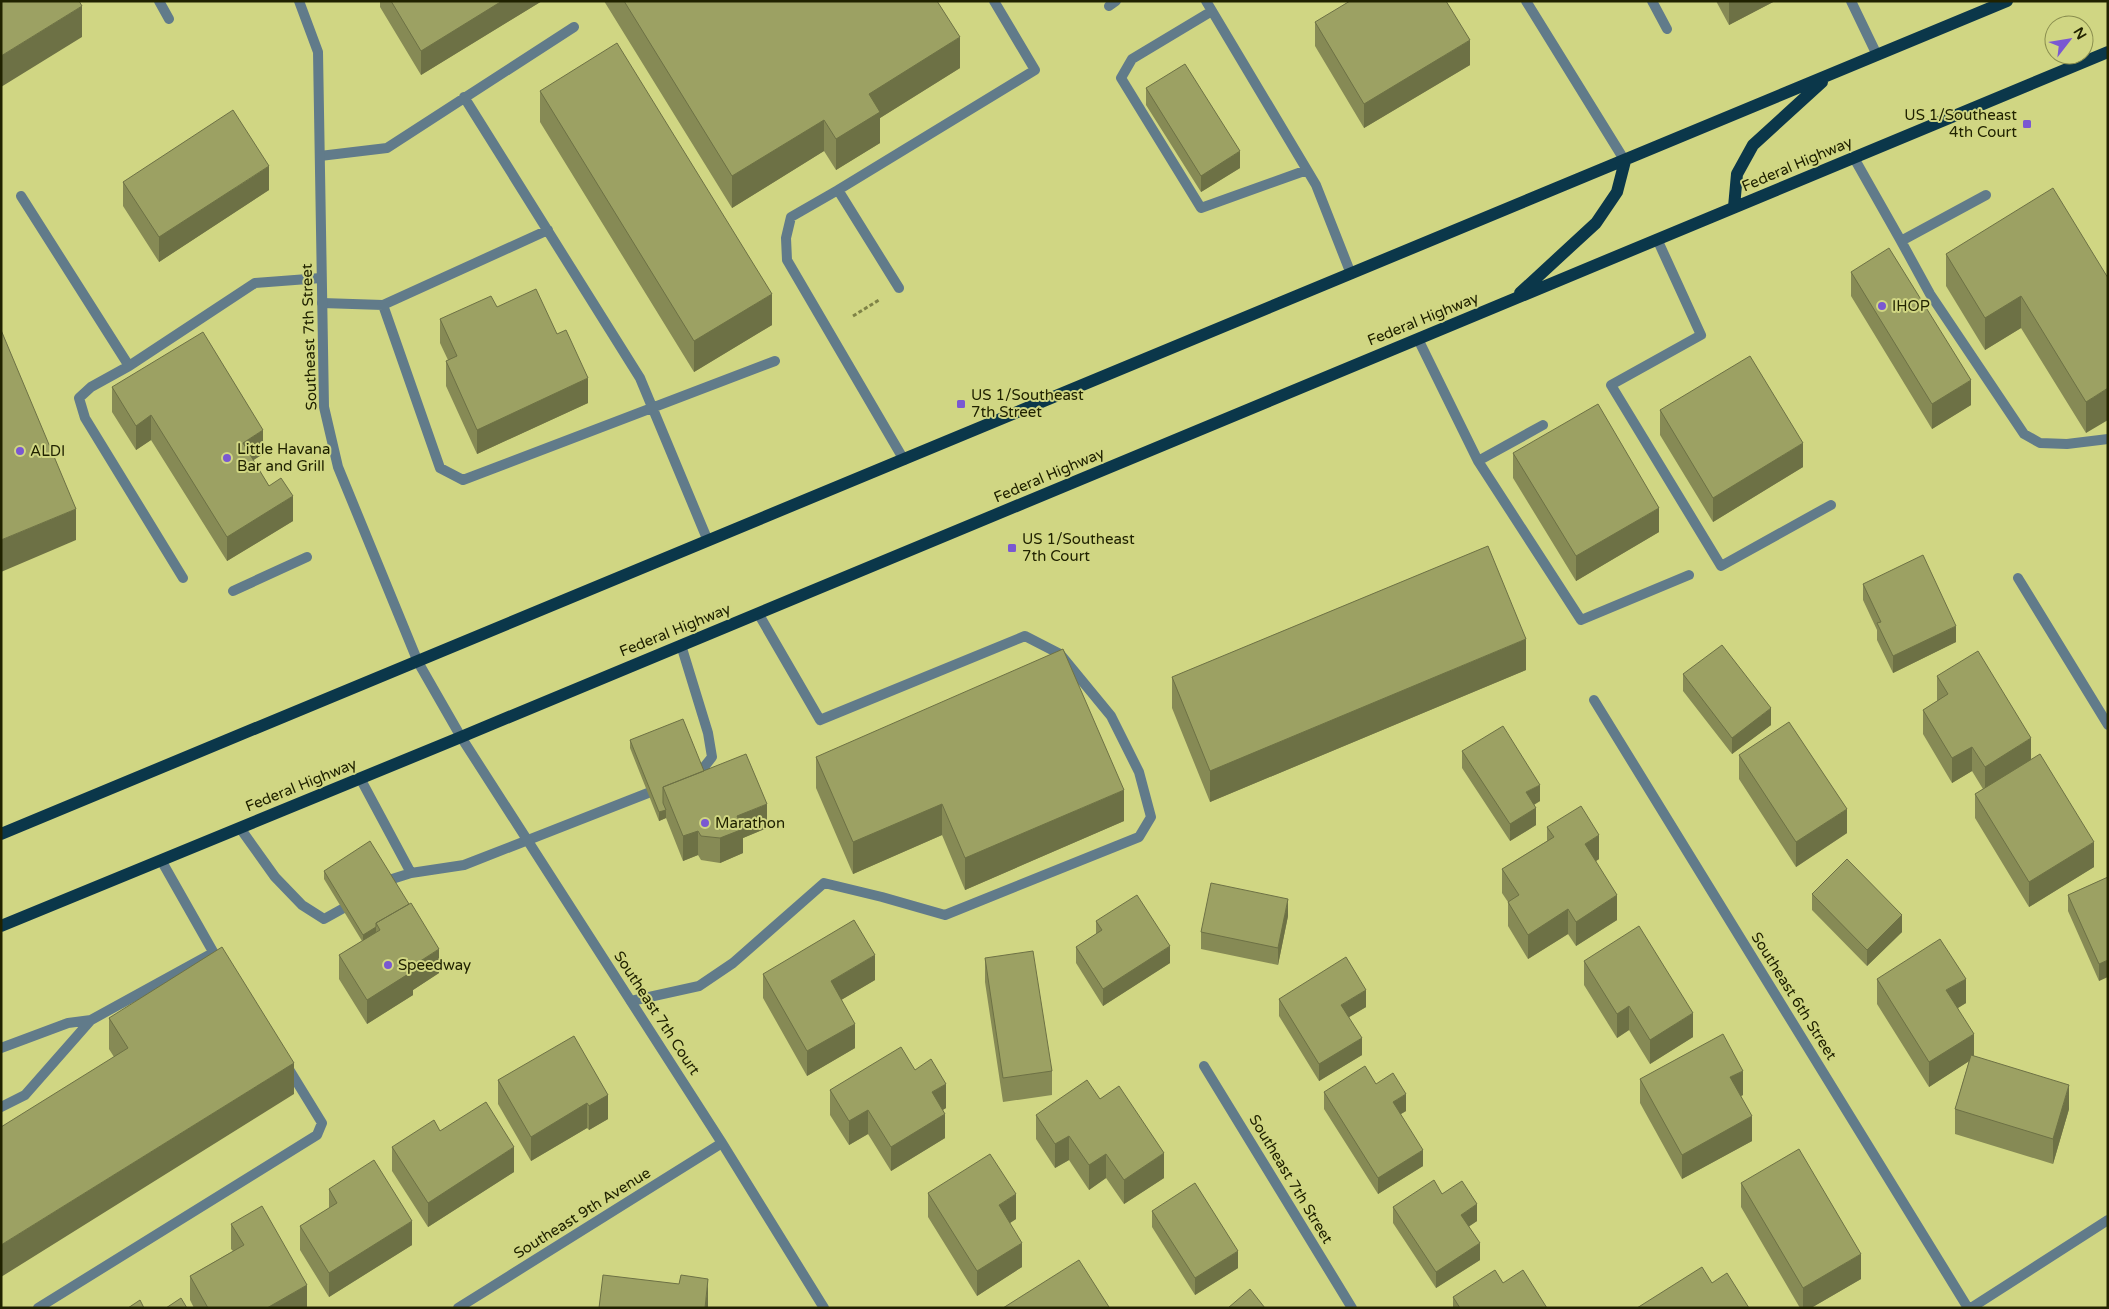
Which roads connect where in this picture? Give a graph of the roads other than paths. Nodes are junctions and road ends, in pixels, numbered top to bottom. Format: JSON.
{"nodes":[{"id":1,"x":159,"y":1,"type":"edge"},
{"id":2,"x":299,"y":1,"type":"edge"},
{"id":3,"x":994,"y":1,"type":"edge"},
{"id":4,"x":1206,"y":1,"type":"edge"},
{"id":5,"x":1526,"y":1,"type":"edge"},
{"id":6,"x":1652,"y":1,"type":"edge"},
{"id":7,"x":1851,"y":1,"type":"edge"},
{"id":8,"x":2007,"y":1,"type":"edge"},
{"id":9,"x":1212,"y":11,"type":"junction"},
{"id":10,"x":169,"y":19,"type":"dead end"},
{"id":11,"x":574,"y":27,"type":"dead end"},
{"id":12,"x":1667,"y":29,"type":"dead end"},
{"id":13,"x":2108,"y":52,"type":"edge"},
{"id":14,"x":1876,"y":56,"type":"junction"},
{"id":15,"x":1829,"y":76,"type":"junction"},
{"id":16,"x":464,"y":97,"type":"junction"},
{"id":17,"x":320,"y":156,"type":"junction"},
{"id":18,"x":1854,"y":158,"type":"junction"},
{"id":19,"x":1625,"y":161,"type":"junction"},
{"id":20,"x":1307,"y":170,"type":"junction"},
{"id":21,"x":838,"y":190,"type":"junction"},
{"id":22,"x":1986,"y":195,"type":"dead end"},
{"id":23,"x":21,"y":196,"type":"dead end"},
{"id":24,"x":1734,"y":207,"type":"junction"},
{"id":25,"x":548,"y":230,"type":"junction"},
{"id":26,"x":1657,"y":239,"type":"junction"},
{"id":27,"x":1902,"y":241,"type":"junction"},
{"id":28,"x":1351,"y":274,"type":"junction"},
{"id":29,"x":321,"y":278,"type":"junction"},
{"id":30,"x":899,"y":288,"type":"dead end"},
{"id":31,"x":1513,"y":300,"type":"junction"},
{"id":32,"x":322,"y":303,"type":"junction"},
{"id":33,"x":383,"y":305,"type":"junction"},
{"id":34,"x":1418,"y":339,"type":"junction"},
{"id":35,"x":774,"y":361,"type":"dead end"},
{"id":36,"x":129,"y":366,"type":"junction"},
{"id":37,"x":653,"y":407,"type":"junction"},
{"id":38,"x":1543,"y":425,"type":"dead end"},
{"id":39,"x":2108,"y":439,"type":"edge"},
{"id":40,"x":904,"y":460,"type":"junction"},
{"id":41,"x":1478,"y":461,"type":"junction"},
{"id":42,"x":1831,"y":505,"type":"dead end"},
{"id":43,"x":708,"y":541,"type":"junction"},
{"id":44,"x":307,"y":557,"type":"dead end"},
{"id":45,"x":1689,"y":575,"type":"dead end"},
{"id":46,"x":183,"y":578,"type":"dead end"},
{"id":47,"x":2018,"y":578,"type":"dead end"},
{"id":48,"x":233,"y":591,"type":"dead end"},
{"id":49,"x":758,"y":613,"type":"junction"},
{"id":50,"x":680,"y":645,"type":"junction"},
{"id":51,"x":418,"y":662,"type":"junction"},
{"id":52,"x":1594,"y":700,"type":"dead end"},
{"id":53,"x":2108,"y":725,"type":"edge"},
{"id":54,"x":461,"y":736,"type":"junction"},
{"id":55,"x":700,"y":771,"type":"edge"},
{"id":56,"x":360,"y":778,"type":"junction"},
{"id":57,"x":648,"y":793,"type":"edge"},
{"id":58,"x":240,"y":828,"type":"junction"},
{"id":59,"x":1,"y":834,"type":"edge"},
{"id":60,"x":527,"y":839,"type":"junction"},
{"id":61,"x":161,"y":860,"type":"junction"},
{"id":62,"x":411,"y":873,"type":"junction"},
{"id":63,"x":389,"y":880,"type":"edge"},
{"id":64,"x":342,"y":909,"type":"edge"},
{"id":65,"x":1,"y":926,"type":"edge"},
{"id":66,"x":213,"y":953,"type":"junction"},
{"id":67,"x":224,"y":970,"type":"edge"},
{"id":68,"x":631,"y":1001,"type":"junction"},
{"id":69,"x":91,"y":1020,"type":"junction"},
{"id":70,"x":1,"y":1048,"type":"edge"},
{"id":71,"x":283,"y":1060,"type":"edge"},
{"id":72,"x":1204,"y":1066,"type":"dead end"},
{"id":73,"x":1,"y":1107,"type":"edge"},
{"id":74,"x":722,"y":1143,"type":"junction"},
{"id":75,"x":2108,"y":1220,"type":"edge"},
{"id":76,"x":38,"y":1308,"type":"edge"},
{"id":77,"x":458,"y":1308,"type":"edge"},
{"id":78,"x":824,"y":1308,"type":"edge"},
{"id":79,"x":1352,"y":1308,"type":"edge"},
{"id":80,"x":1969,"y":1308,"type":"edge"}],
"edges":[{"from":1,"to":10,"type":"street"},
{"from":2,"to":17,"type":"street","name":"Southeast 7th Street"},
{"from":3,"to":21,"type":"street"},
{"from":4,"to":9,"type":"street"},
{"from":5,"to":19,"type":"street"},
{"from":6,"to":12,"type":"street"},
{"from":7,"to":14,"type":"street"},
{"from":8,"to":14,"type":"main road"},
{"from":9,"to":20,"type":"street"},
{"from":9,"to":20,"type":"street"},
{"from":11,"to":16,"type":"street"},
{"from":13,"to":18,"type":"main road","name":"Federal Highway"},
{"from":14,"to":15,"type":"main road"},
{"from":15,"to":19,"type":"main road"},
{"from":15,"to":24,"type":"main road"},
{"from":16,"to":17,"type":"street"},
{"from":16,"to":25,"type":"street"},
{"from":17,"to":29,"type":"street","name":"Southeast 7th Street"},
{"from":18,"to":24,"type":"main road","name":"Federal Highway"},
{"from":18,"to":27,"type":"street"},
{"from":19,"to":28,"type":"main road"},
{"from":19,"to":31,"type":"main road"},
{"from":20,"to":28,"type":"street"},
{"from":21,"to":30,"type":"street"},
{"from":21,"to":40,"type":"street"},
{"from":22,"to":27,"type":"street"},
{"from":23,"to":36,"type":"street"},
{"from":24,"to":26,"type":"main road","name":"Federal Highway"},
{"from":25,"to":33,"type":"street"},
{"from":25,"to":37,"type":"street"},
{"from":26,"to":31,"type":"main road","name":"Federal Highway"},
{"from":26,"to":42,"type":"street"},
{"from":27,"to":39,"type":"street"},
{"from":28,"to":40,"type":"main road"},
{"from":29,"to":32,"type":"street","name":"Southeast 7th Street"},
{"from":29,"to":36,"type":"street"},
{"from":31,"to":34,"type":"main road","name":"Federal Highway"},
{"from":32,"to":33,"type":"street"},
{"from":32,"to":51,"type":"street","name":"Southeast 7th Street"},
{"from":33,"to":37,"type":"street"},
{"from":34,"to":41,"type":"street"},
{"from":34,"to":49,"type":"main road","name":"Federal Highway"},
{"from":35,"to":37,"type":"street"},
{"from":36,"to":46,"type":"street"},
{"from":37,"to":43,"type":"street"},
{"from":38,"to":41,"type":"street"},
{"from":40,"to":43,"type":"main road"},
{"from":41,"to":45,"type":"street"},
{"from":43,"to":51,"type":"main road"},
{"from":44,"to":48,"type":"street"},
{"from":47,"to":53,"type":"street"},
{"from":49,"to":50,"type":"main road","name":"Federal Highway"},
{"from":49,"to":68,"type":"street"},
{"from":50,"to":54,"type":"main road","name":"Federal Highway"},
{"from":50,"to":55,"type":"street"},
{"from":51,"to":54,"type":"street","name":"Southeast 7th Street"},
{"from":51,"to":59,"type":"main road"},
{"from":52,"to":80,"type":"street","name":"Southeast 6th Street"},
{"from":54,"to":56,"type":"main road","name":"Federal Highway"},
{"from":54,"to":60,"type":"street","name":"Southeast 7th Court"},
{"from":56,"to":58,"type":"main road","name":"Federal Highway"},
{"from":56,"to":62,"type":"street"},
{"from":57,"to":60,"type":"street"},
{"from":58,"to":61,"type":"main road","name":"Federal Highway"},
{"from":58,"to":64,"type":"street"},
{"from":60,"to":62,"type":"street"},
{"from":60,"to":68,"type":"street","name":"Southeast 7th Court"},
{"from":61,"to":65,"type":"main road","name":"Federal Highway"},
{"from":61,"to":66,"type":"street"},
{"from":62,"to":63,"type":"street"},
{"from":66,"to":67,"type":"street"},
{"from":66,"to":69,"type":"street"},
{"from":68,"to":74,"type":"street","name":"Southeast 7th Court"},
{"from":69,"to":70,"type":"street"},
{"from":69,"to":73,"type":"street"},
{"from":71,"to":76,"type":"street"},
{"from":72,"to":79,"type":"street","name":"Southeast 7th Street"},
{"from":74,"to":77,"type":"street","name":"Southeast 9th Avenue"},
{"from":74,"to":78,"type":"street","name":"Southeast 7th Court"},
{"from":75,"to":80,"type":"street"}]}
